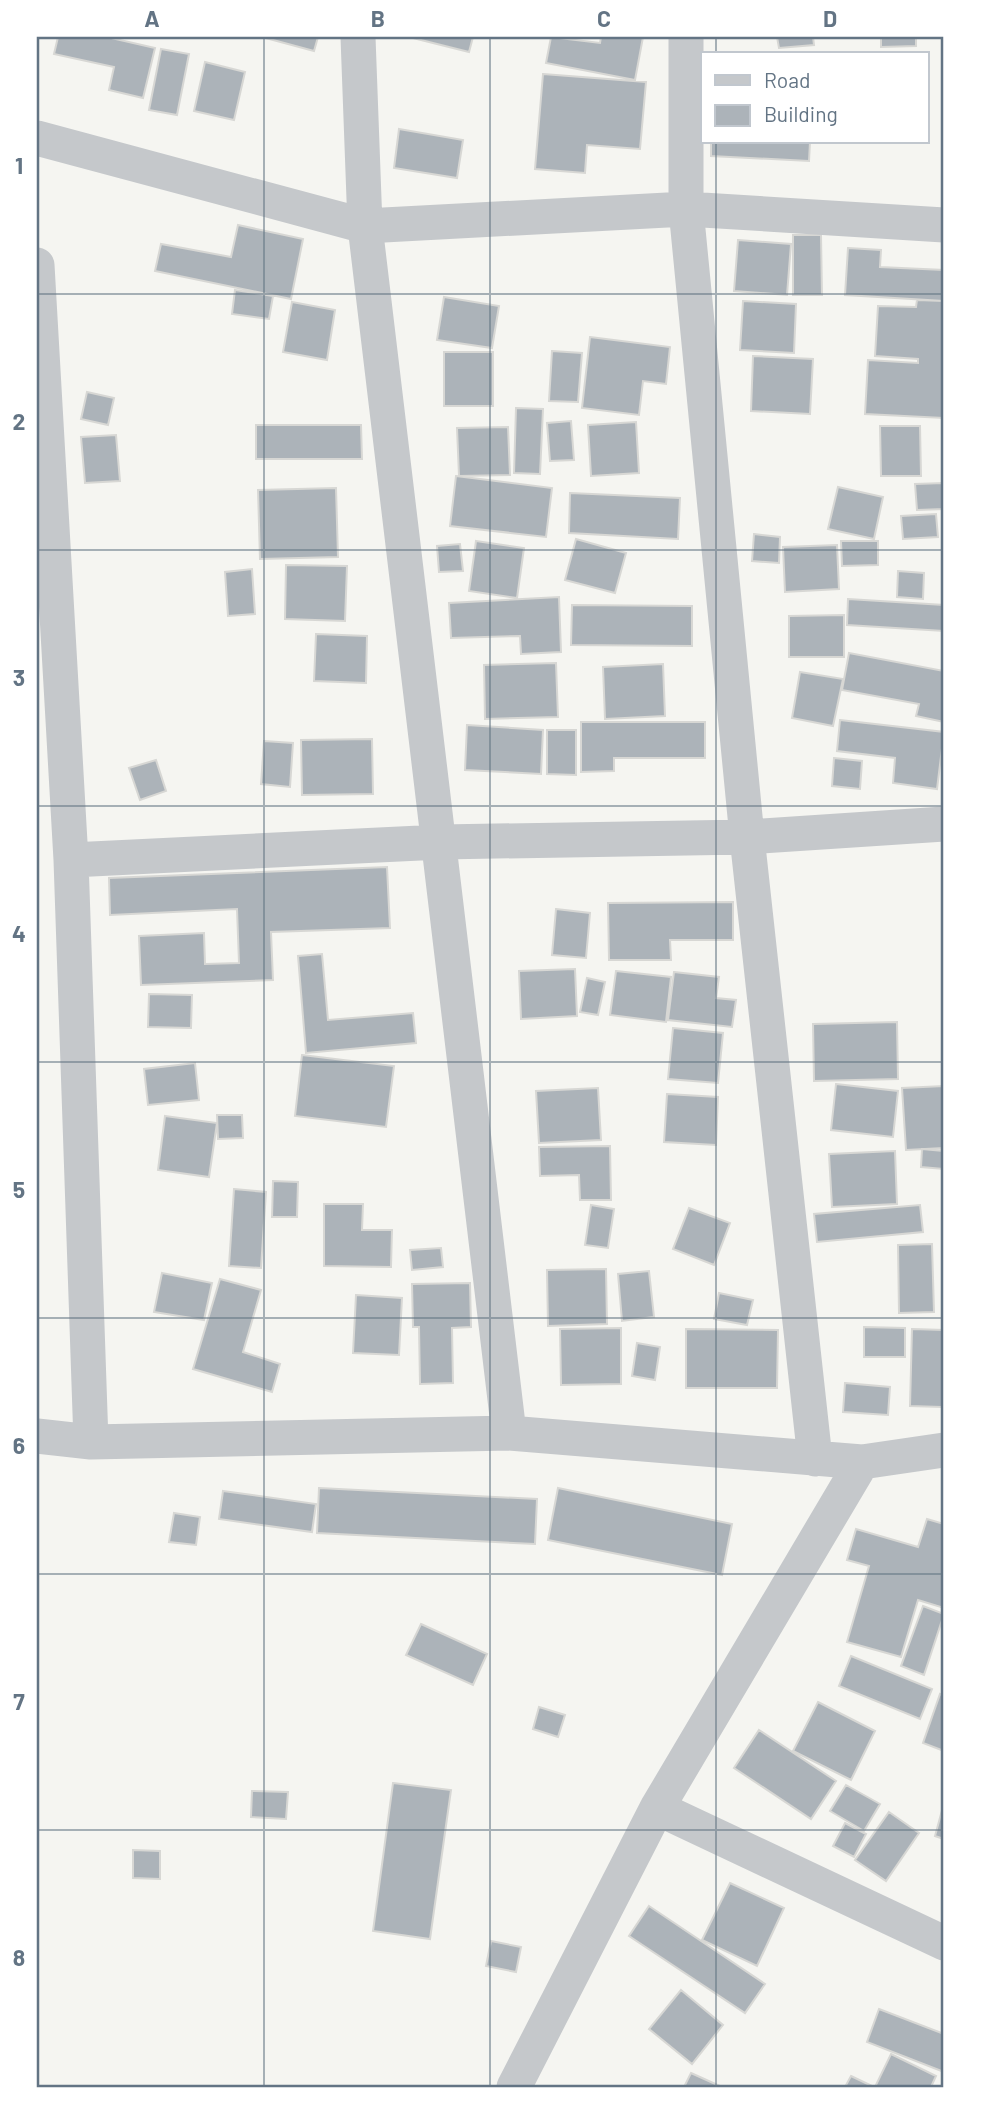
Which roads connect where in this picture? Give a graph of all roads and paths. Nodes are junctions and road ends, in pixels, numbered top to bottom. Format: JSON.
{"nodes":[{"id":1,"x":358,"y":37,"type":"edge"},
{"id":2,"x":686,"y":37,"type":"edge"},
{"id":3,"x":37,"y":138,"type":"edge"},
{"id":4,"x":686,"y":209,"type":"junction"},
{"id":5,"x":944,"y":225,"type":"edge"},
{"id":6,"x":365,"y":226,"type":"junction"},
{"id":7,"x":37,"y":265,"type":"edge"},
{"id":8,"x":944,"y":824,"type":"edge"},
{"id":9,"x":747,"y":837,"type":"junction"},
{"id":10,"x":441,"y":842,"type":"junction"},
{"id":11,"x":71,"y":860,"type":"junction"},
{"id":12,"x":509,"y":1433,"type":"junction"},
{"id":13,"x":38,"y":1437,"type":"edge"},
{"id":14,"x":91,"y":1442,"type":"junction"},
{"id":15,"x":944,"y":1450,"type":"edge"},
{"id":16,"x":815,"y":1459,"type":"junction"},
{"id":17,"x":862,"y":1462,"type":"junction"},
{"id":18,"x":657,"y":1808,"type":"junction"},
{"id":19,"x":944,"y":1943,"type":"edge"},
{"id":20,"x":514,"y":2087,"type":"edge"}],
"edges":[{"from":1,"to":6,"type":"street"},
{"from":2,"to":4,"type":"street"},
{"from":3,"to":6,"type":"street"},
{"from":4,"to":5,"type":"street"},
{"from":4,"to":6,"type":"street"},
{"from":4,"to":9,"type":"street"},
{"from":6,"to":10,"type":"street"},
{"from":7,"to":11,"type":"street"},
{"from":8,"to":9,"type":"street"},
{"from":9,"to":10,"type":"street"},
{"from":9,"to":16,"type":"street"},
{"from":10,"to":11,"type":"street"},
{"from":10,"to":12,"type":"street"},
{"from":11,"to":14,"type":"street"},
{"from":12,"to":14,"type":"street"},
{"from":12,"to":16,"type":"street"},
{"from":13,"to":14,"type":"street"},
{"from":15,"to":17,"type":"street"},
{"from":16,"to":17,"type":"street"},
{"from":17,"to":18,"type":"street"},
{"from":18,"to":19,"type":"street"},
{"from":18,"to":20,"type":"street"}]}
